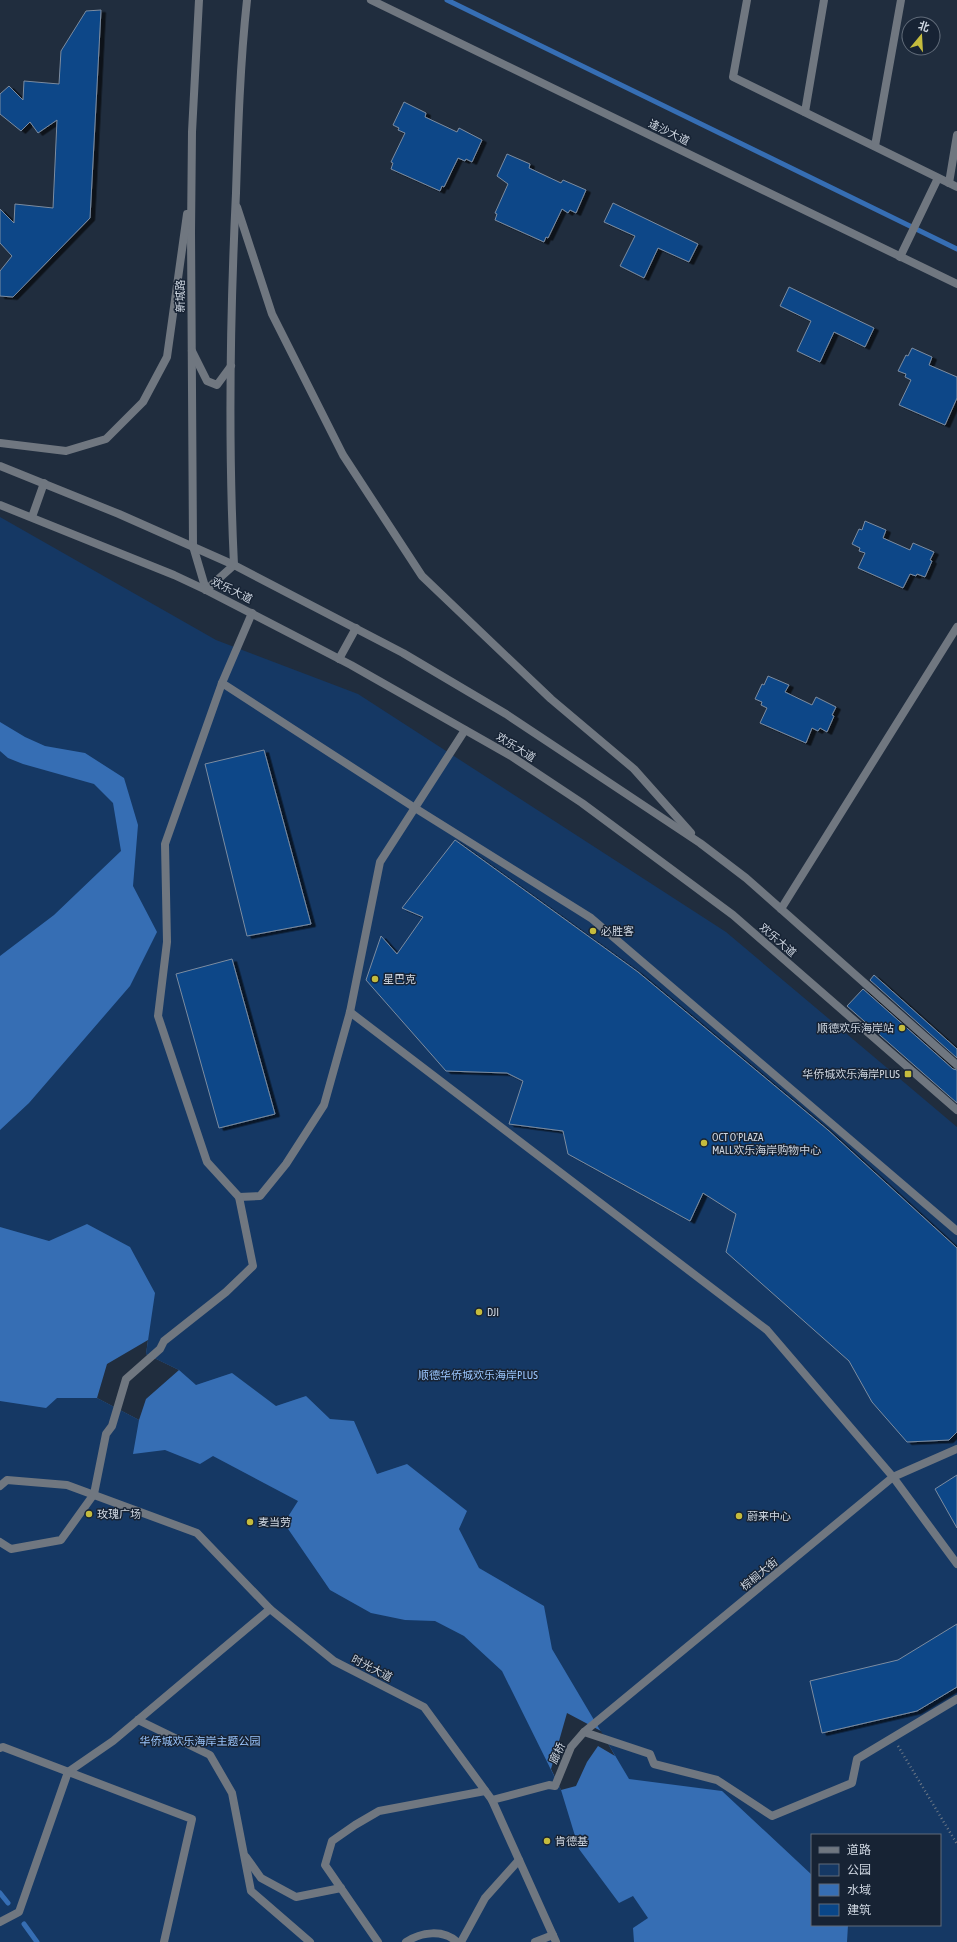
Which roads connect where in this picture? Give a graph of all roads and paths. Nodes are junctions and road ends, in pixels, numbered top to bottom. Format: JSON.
{"nodes":[{"id":1,"x":199,"y":0,"type":"edge"},
{"id":2,"x":247,"y":0,"type":"edge"},
{"id":3,"x":371,"y":0,"type":"edge"},
{"id":4,"x":747,"y":0,"type":"edge"},
{"id":5,"x":824,"y":0,"type":"edge"},
{"id":6,"x":900,"y":0,"type":"edge"},
{"id":7,"x":805,"y":112,"type":"junction"},
{"id":8,"x":957,"y":135,"type":"edge"},
{"id":9,"x":875,"y":146,"type":"junction"},
{"id":10,"x":938,"y":178,"type":"junction"},
{"id":11,"x":191,"y":179,"type":"junction"},
{"id":12,"x":949,"y":183,"type":"junction"},
{"id":13,"x":957,"y":187,"type":"edge"},
{"id":14,"x":235,"y":201,"type":"junction"},
{"id":15,"x":900,"y":257,"type":"junction"},
{"id":16,"x":957,"y":284,"type":"edge"},
{"id":17,"x":191,"y":349,"type":"junction"},
{"id":18,"x":231,"y":366,"type":"junction"},
{"id":19,"x":0,"y":443,"type":"edge"},
{"id":20,"x":0,"y":466,"type":"edge"},
{"id":21,"x":44,"y":483,"type":"junction"},
{"id":22,"x":0,"y":505,"type":"edge"},
{"id":23,"x":32,"y":517,"type":"junction"},
{"id":24,"x":193,"y":546,"type":"junction"},
{"id":25,"x":234,"y":565,"type":"junction"},
{"id":26,"x":206,"y":590,"type":"junction"},
{"id":27,"x":252,"y":613,"type":"junction"},
{"id":28,"x":957,"y":627,"type":"edge"},
{"id":29,"x":356,"y":628,"type":"junction"},
{"id":30,"x":339,"y":659,"type":"junction"},
{"id":31,"x":222,"y":684,"type":"junction"},
{"id":32,"x":465,"y":730,"type":"junction"},
{"id":33,"x":414,"y":808,"type":"junction"},
{"id":34,"x":700,"y":843,"type":"junction"},
{"id":35,"x":781,"y":909,"type":"junction"},
{"id":36,"x":350,"y":1012,"type":"junction"},
{"id":37,"x":957,"y":1065,"type":"edge"},
{"id":38,"x":957,"y":1110,"type":"edge"},
{"id":39,"x":239,"y":1197,"type":"junction"},
{"id":40,"x":957,"y":1231,"type":"edge"},
{"id":41,"x":957,"y":1449,"type":"edge"},
{"id":42,"x":893,"y":1476,"type":"junction"},
{"id":43,"x":0,"y":1486,"type":"edge"},
{"id":44,"x":94,"y":1494,"type":"junction"},
{"id":45,"x":0,"y":1542,"type":"edge"},
{"id":46,"x":957,"y":1564,"type":"edge"},
{"id":47,"x":270,"y":1609,"type":"junction"},
{"id":48,"x":957,"y":1699,"type":"edge"},
{"id":49,"x":138,"y":1720,"type":"junction"},
{"id":50,"x":584,"y":1732,"type":"junction"},
{"id":51,"x":893,"y":1738,"type":"junction"},
{"id":52,"x":0,"y":1748,"type":"edge"},
{"id":53,"x":68,"y":1772,"type":"junction"},
{"id":54,"x":485,"y":1791,"type":"junction"},
{"id":55,"x":492,"y":1800,"type":"junction"},
{"id":56,"x":957,"y":1844,"type":"edge"},
{"id":57,"x":244,"y":1854,"type":"junction"},
{"id":58,"x":519,"y":1860,"type":"junction"},
{"id":59,"x":340,"y":1888,"type":"junction"},
{"id":60,"x":0,"y":1922,"type":"edge"},
{"id":61,"x":554,"y":1939,"type":"edge"},
{"id":62,"x":164,"y":1942,"type":"edge"},
{"id":63,"x":310,"y":1942,"type":"edge"},
{"id":64,"x":378,"y":1942,"type":"edge"},
{"id":65,"x":406,"y":1942,"type":"edge"},
{"id":66,"x":457,"y":1942,"type":"edge"},
{"id":67,"x":461,"y":1942,"type":"edge"},
{"id":68,"x":535,"y":1942,"type":"edge"}],
"edges":[{"from":1,"to":11,"type":"street","name":"新城路"},
{"from":2,"to":14,"type":"street"},
{"from":3,"to":15,"type":"street","name":"逢沙大道"},
{"from":4,"to":7,"type":"street"},
{"from":5,"to":7,"type":"street"},
{"from":6,"to":9,"type":"street"},
{"from":7,"to":9,"type":"street"},
{"from":8,"to":12,"type":"street"},
{"from":9,"to":10,"type":"street"},
{"from":10,"to":12,"type":"street"},
{"from":10,"to":15,"type":"street"},
{"from":11,"to":17,"type":"street","name":"新城路"},
{"from":11,"to":19,"type":"street"},
{"from":12,"to":13,"type":"street"},
{"from":14,"to":18,"type":"street"},
{"from":14,"to":34,"type":"street"},
{"from":15,"to":16,"type":"street","name":"逢沙大道"},
{"from":17,"to":18,"type":"street"},
{"from":17,"to":24,"type":"street","name":"新城路"},
{"from":18,"to":25,"type":"street"},
{"from":20,"to":21,"type":"street","name":"欢乐大道"},
{"from":21,"to":23,"type":"street"},
{"from":21,"to":24,"type":"street","name":"欢乐大道"},
{"from":22,"to":23,"type":"street","name":"欢乐大道"},
{"from":23,"to":26,"type":"street","name":"欢乐大道"},
{"from":24,"to":25,"type":"street","name":"欢乐大道"},
{"from":24,"to":26,"type":"street","name":"新城路"},
{"from":25,"to":26,"type":"street"},
{"from":25,"to":29,"type":"street","name":"欢乐大道"},
{"from":26,"to":27,"type":"street","name":"欢乐大道"},
{"from":27,"to":30,"type":"street","name":"欢乐大道"},
{"from":27,"to":31,"type":"street"},
{"from":28,"to":35,"type":"street"},
{"from":29,"to":30,"type":"street"},
{"from":29,"to":34,"type":"street","name":"欢乐大道"},
{"from":30,"to":32,"type":"street","name":"欢乐大道"},
{"from":31,"to":33,"type":"street"},
{"from":31,"to":39,"type":"street"},
{"from":32,"to":33,"type":"street"},
{"from":32,"to":38,"type":"street","name":"欢乐大道"},
{"from":33,"to":36,"type":"street"},
{"from":33,"to":40,"type":"street"},
{"from":34,"to":35,"type":"street","name":"欢乐大道"},
{"from":35,"to":37,"type":"street","name":"欢乐大道"},
{"from":36,"to":39,"type":"street"},
{"from":36,"to":42,"type":"street"},
{"from":39,"to":44,"type":"street"},
{"from":41,"to":42,"type":"street","name":"棕榈大街"},
{"from":42,"to":46,"type":"street"},
{"from":42,"to":50,"type":"street","name":"棕榈大街"},
{"from":43,"to":44,"type":"street","name":"时光大道"},
{"from":44,"to":45,"type":"street"},
{"from":44,"to":47,"type":"street","name":"时光大道"},
{"from":47,"to":49,"type":"street"},
{"from":47,"to":54,"type":"street","name":"时光大道"},
{"from":48,"to":51,"type":"street"},
{"from":49,"to":53,"type":"street"},
{"from":49,"to":57,"type":"street"},
{"from":50,"to":51,"type":"street"},
{"from":50,"to":55,"type":"street","name":"廊桥"},
{"from":51,"to":56,"type":"path"},
{"from":52,"to":53,"type":"street"},
{"from":53,"to":60,"type":"street"},
{"from":53,"to":62,"type":"street"},
{"from":54,"to":55,"type":"street","name":"时光大道"},
{"from":54,"to":59,"type":"street"},
{"from":55,"to":58,"type":"street","name":"时光大道"},
{"from":57,"to":59,"type":"street"},
{"from":57,"to":63,"type":"street"},
{"from":58,"to":61,"type":"street","name":"时光大道"},
{"from":58,"to":67,"type":"street"},
{"from":59,"to":64,"type":"street"},
{"from":61,"to":68,"type":"street"},
{"from":65,"to":66,"type":"street"}]}
